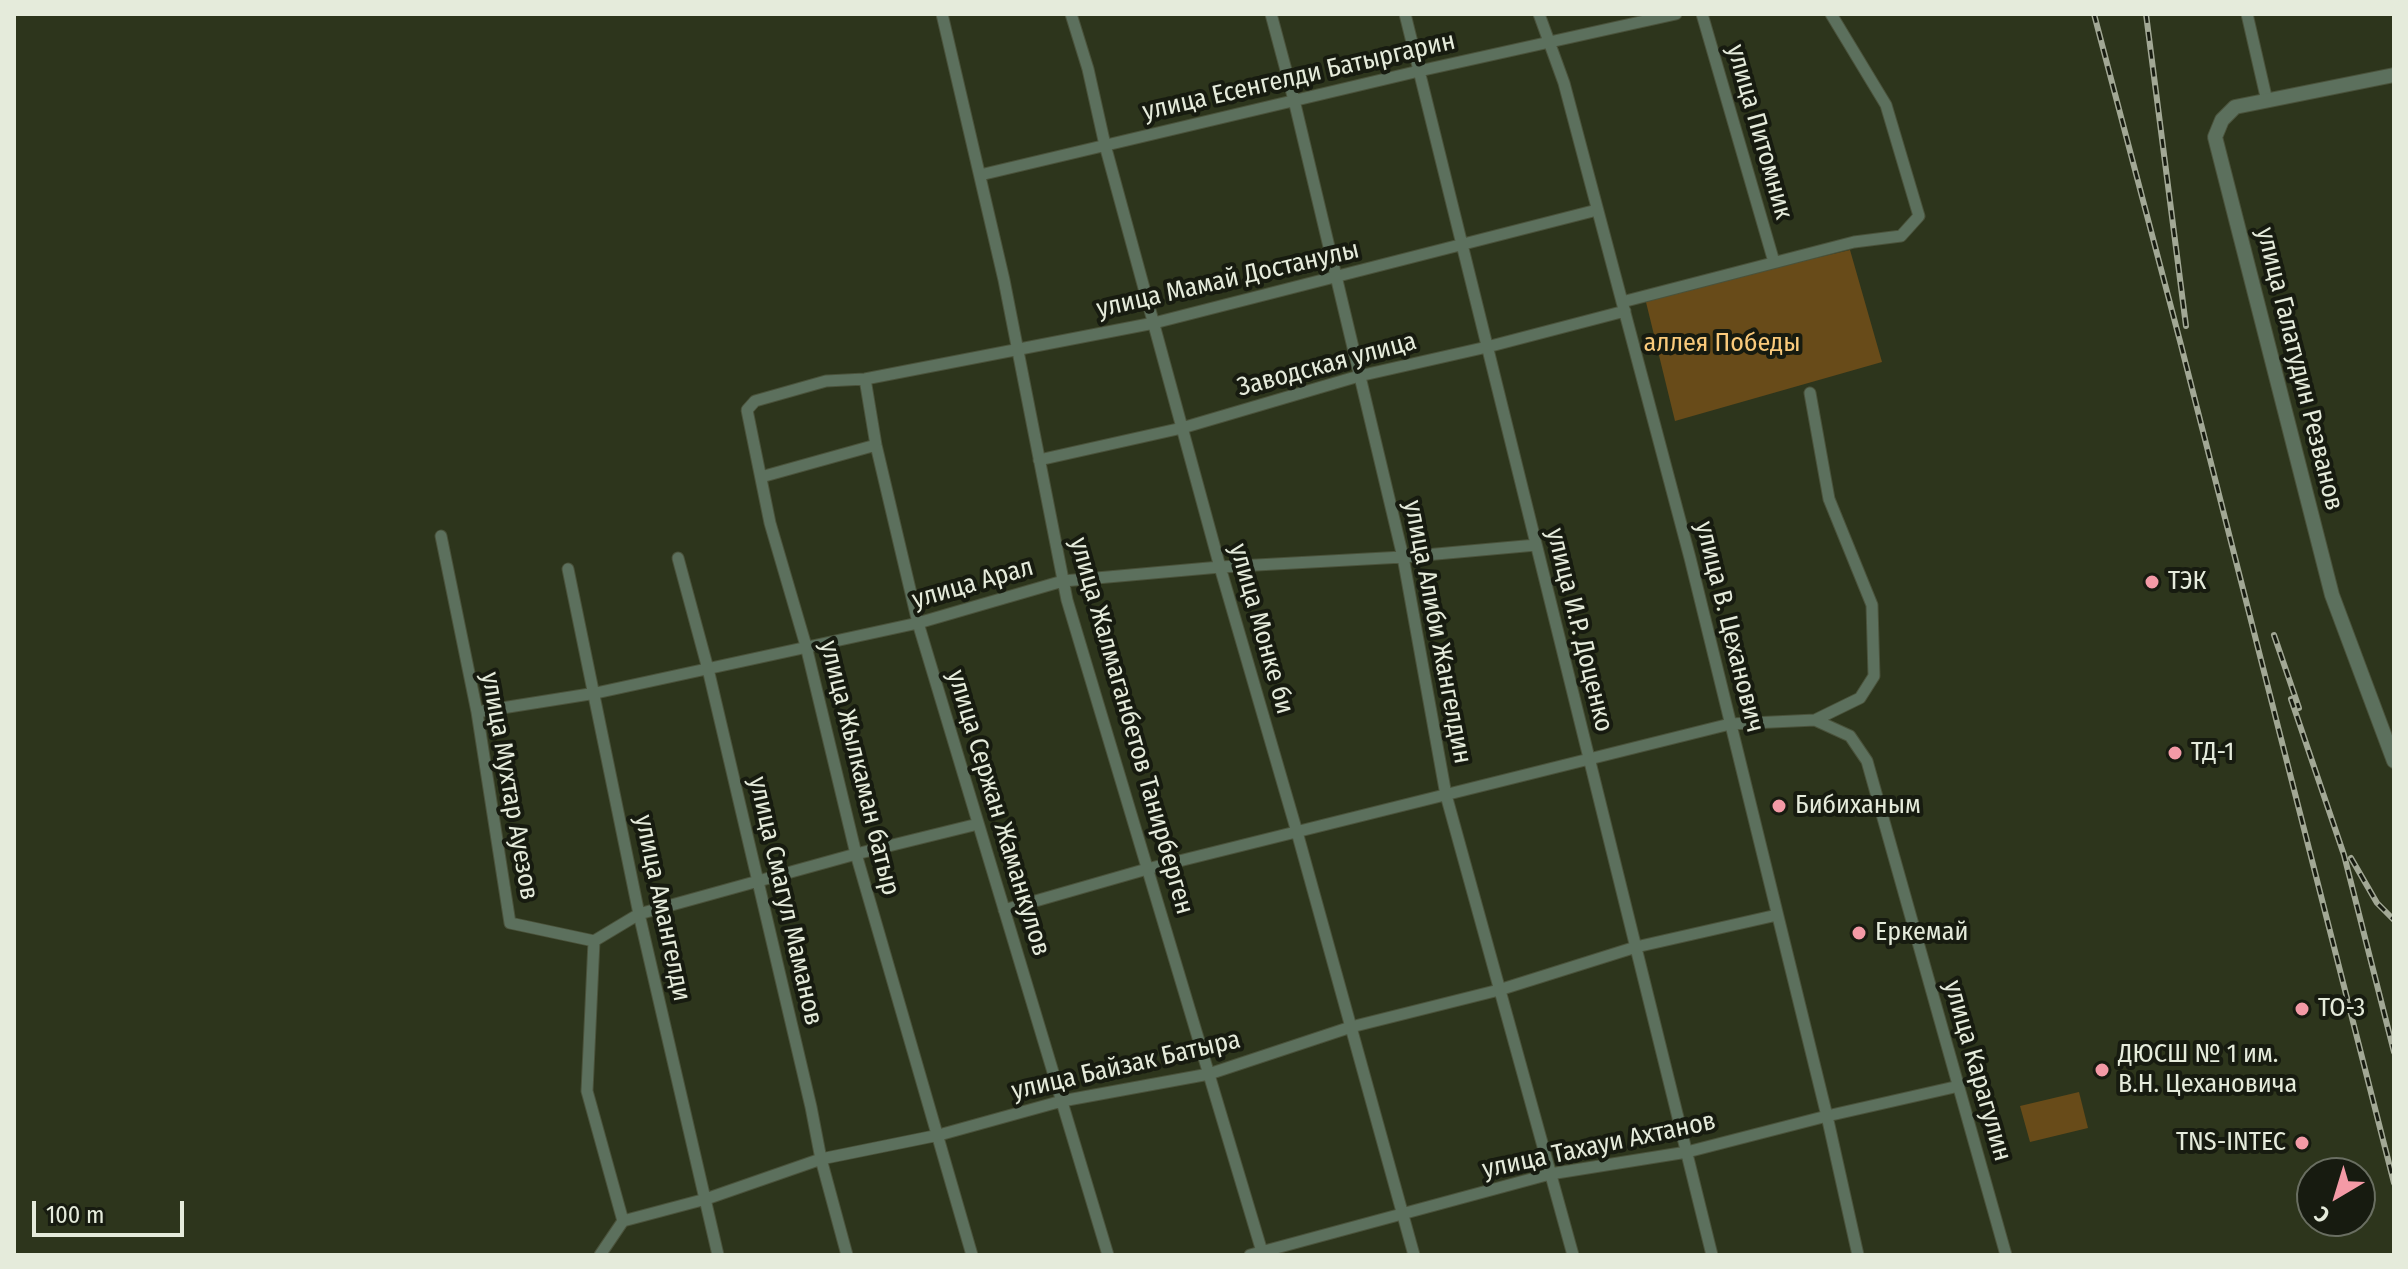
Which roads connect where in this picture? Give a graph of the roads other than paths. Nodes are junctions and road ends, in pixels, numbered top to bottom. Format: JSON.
{"nodes":[{"id":1,"x":942,"y":14,"type":"edge"},
{"id":2,"x":1071,"y":14,"type":"edge"},
{"id":3,"x":1271,"y":14,"type":"edge"},
{"id":4,"x":1405,"y":14,"type":"edge"},
{"id":5,"x":1539,"y":14,"type":"edge"},
{"id":6,"x":1676,"y":14,"type":"edge"},
{"id":7,"x":1702,"y":14,"type":"edge"},
{"id":8,"x":1831,"y":14,"type":"edge"},
{"id":9,"x":2247,"y":14,"type":"edge"},
{"id":10,"x":1549,"y":43,"type":"junction"},
{"id":11,"x":1419,"y":71,"type":"junction"},
{"id":12,"x":2394,"y":75,"type":"edge"},
{"id":13,"x":1294,"y":100,"type":"junction"},
{"id":14,"x":2267,"y":101,"type":"junction"},
{"id":15,"x":1105,"y":145,"type":"junction"},
{"id":16,"x":980,"y":175,"type":"junction"},
{"id":17,"x":1597,"y":210,"type":"junction"},
{"id":18,"x":1462,"y":246,"type":"junction"},
{"id":19,"x":1774,"y":262,"type":"junction"},
{"id":20,"x":1336,"y":278,"type":"junction"},
{"id":21,"x":1623,"y":307,"type":"junction"},
{"id":22,"x":1154,"y":323,"type":"junction"},
{"id":23,"x":1487,"y":347,"type":"junction"},
{"id":24,"x":1018,"y":348,"type":"junction"},
{"id":25,"x":1359,"y":376,"type":"junction"},
{"id":26,"x":865,"y":379,"type":"junction"},
{"id":27,"x":1810,"y":393,"type":"dead end"},
{"id":28,"x":1182,"y":428,"type":"junction"},
{"id":29,"x":876,"y":445,"type":"junction"},
{"id":30,"x":1039,"y":460,"type":"junction"},
{"id":31,"x":761,"y":477,"type":"junction"},
{"id":32,"x":441,"y":536,"type":"dead end"},
{"id":33,"x":1536,"y":545,"type":"junction"},
{"id":34,"x":1403,"y":557,"type":"junction"},
{"id":35,"x":678,"y":558,"type":"dead end"},
{"id":36,"x":1220,"y":567,"type":"junction"},
{"id":37,"x":568,"y":569,"type":"dead end"},
{"id":38,"x":1063,"y":581,"type":"junction"},
{"id":39,"x":918,"y":623,"type":"junction"},
{"id":40,"x":806,"y":646,"type":"junction"},
{"id":41,"x":708,"y":669,"type":"junction"},
{"id":42,"x":596,"y":693,"type":"junction"},
{"id":43,"x":477,"y":712,"type":"junction"},
{"id":44,"x":1815,"y":720,"type":"junction"},
{"id":45,"x":1730,"y":724,"type":"junction"},
{"id":46,"x":1588,"y":760,"type":"junction"},
{"id":47,"x":2394,"y":761,"type":"edge"},
{"id":48,"x":1446,"y":795,"type":"junction"},
{"id":49,"x":978,"y":824,"type":"junction"},
{"id":50,"x":1297,"y":832,"type":"junction"},
{"id":51,"x":856,"y":854,"type":"junction"},
{"id":52,"x":1147,"y":869,"type":"junction"},
{"id":53,"x":758,"y":881,"type":"junction"},
{"id":54,"x":1004,"y":910,"type":"junction"},
{"id":55,"x":639,"y":914,"type":"junction"},
{"id":56,"x":1777,"y":915,"type":"junction"},
{"id":57,"x":594,"y":941,"type":"junction"},
{"id":58,"x":1636,"y":947,"type":"junction"},
{"id":59,"x":1499,"y":990,"type":"junction"},
{"id":60,"x":1351,"y":1027,"type":"junction"},
{"id":61,"x":1209,"y":1074,"type":"junction"},
{"id":62,"x":1959,"y":1086,"type":"junction"},
{"id":63,"x":1062,"y":1101,"type":"junction"},
{"id":64,"x":1827,"y":1116,"type":"junction"},
{"id":65,"x":939,"y":1135,"type":"junction"},
{"id":66,"x":1687,"y":1152,"type":"junction"},
{"id":67,"x":821,"y":1159,"type":"junction"},
{"id":68,"x":1550,"y":1174,"type":"junction"},
{"id":69,"x":706,"y":1199,"type":"junction"},
{"id":70,"x":1403,"y":1215,"type":"junction"},
{"id":71,"x":623,"y":1221,"type":"junction"},
{"id":72,"x":600,"y":1254,"type":"edge"},
{"id":73,"x":1258,"y":1254,"type":"edge"},
{"id":74,"x":592,"y":1255,"type":"edge"},
{"id":75,"x":718,"y":1255,"type":"edge"},
{"id":76,"x":847,"y":1255,"type":"edge"},
{"id":77,"x":972,"y":1255,"type":"edge"},
{"id":78,"x":1108,"y":1255,"type":"edge"},
{"id":79,"x":1414,"y":1255,"type":"edge"},
{"id":80,"x":1573,"y":1255,"type":"edge"},
{"id":81,"x":1712,"y":1255,"type":"edge"},
{"id":82,"x":1858,"y":1255,"type":"edge"},
{"id":83,"x":2006,"y":1255,"type":"edge"}],
"edges":[{"from":1,"to":16,"type":"street","name":"улица Жалмаганбетов Танирберген"},
{"from":2,"to":15,"type":"street","name":"улица Монке би"},
{"from":3,"to":13,"type":"street","name":"улица Алиби Жангелдин"},
{"from":4,"to":11,"type":"street","name":"улица И.Р. Доценко"},
{"from":5,"to":10,"type":"street","name":"улица В. Цеханович"},
{"from":6,"to":10,"type":"street","name":"улица Есенгелди Батыргарин"},
{"from":7,"to":19,"type":"street","name":"улица Питомник"},
{"from":8,"to":19,"type":"street","name":"Заводская улица"},
{"from":9,"to":14,"type":"street"},
{"from":10,"to":11,"type":"street","name":"улица Есенгелди Батыргарин"},
{"from":10,"to":17,"type":"street","name":"улица В. Цеханович"},
{"from":11,"to":13,"type":"street","name":"улица Есенгелди Батыргарин"},
{"from":11,"to":18,"type":"street","name":"улица И.Р. Доценко"},
{"from":12,"to":14,"type":"street","name":"улица Галатудин Резванов"},
{"from":13,"to":15,"type":"street","name":"улица Есенгелди Батыргарин"},
{"from":13,"to":20,"type":"street","name":"улица Алиби Жангелдин"},
{"from":14,"to":47,"type":"street","name":"улица Галатудин Резванов"},
{"from":15,"to":16,"type":"street","name":"улица Есенгелди Батыргарин"},
{"from":15,"to":22,"type":"street","name":"улица Монке би"},
{"from":16,"to":24,"type":"street","name":"улица Жалмаганбетов Танирберген"},
{"from":17,"to":18,"type":"street","name":"улица Мамай Достанулы"},
{"from":17,"to":21,"type":"street","name":"улица В. Цеханович"},
{"from":18,"to":20,"type":"street","name":"улица Мамай Достанулы"},
{"from":18,"to":23,"type":"street","name":"улица И.Р. Доценко"},
{"from":19,"to":21,"type":"street","name":"Заводская улица"},
{"from":20,"to":22,"type":"street","name":"улица Мамай Достанулы"},
{"from":20,"to":25,"type":"street","name":"улица Алиби Жангелдин"},
{"from":21,"to":23,"type":"street","name":"Заводская улица"},
{"from":21,"to":45,"type":"street","name":"улица В. Цеханович"},
{"from":22,"to":24,"type":"street","name":"улица Мамай Достанулы"},
{"from":22,"to":28,"type":"street","name":"улица Монке би"},
{"from":23,"to":25,"type":"street","name":"Заводская улица"},
{"from":23,"to":33,"type":"street","name":"улица И.Р. Доценко"},
{"from":24,"to":26,"type":"street","name":"улица Мамай Достанулы"},
{"from":24,"to":30,"type":"street","name":"улица Жалмаганбетов Танирберген"},
{"from":25,"to":28,"type":"street","name":"Заводская улица"},
{"from":25,"to":34,"type":"street","name":"улица Алиби Жангелдин"},
{"from":26,"to":29,"type":"street","name":"улица Сержан Жаманкулов"},
{"from":26,"to":31,"type":"street","name":"улица Жылкаман батыр"},
{"from":27,"to":44,"type":"street"},
{"from":28,"to":30,"type":"street","name":"Заводская улица"},
{"from":28,"to":36,"type":"street","name":"улица Монке би"},
{"from":29,"to":31,"type":"street"},
{"from":29,"to":39,"type":"street","name":"улица Сержан Жаманкулов"},
{"from":30,"to":38,"type":"street","name":"улица Жалмаганбетов Танирберген"},
{"from":31,"to":40,"type":"street","name":"улица Жылкаман батыр"},
{"from":32,"to":43,"type":"street","name":"улица Мухтар Ауезов"},
{"from":33,"to":34,"type":"street","name":"улица Арал"},
{"from":33,"to":46,"type":"street","name":"улица И.Р. Доценко"},
{"from":34,"to":36,"type":"street","name":"улица Арал"},
{"from":34,"to":48,"type":"street","name":"улица Алиби Жангелдин"},
{"from":35,"to":41,"type":"street","name":"улица Смагул Маманов"},
{"from":36,"to":38,"type":"street","name":"улица Арал"},
{"from":36,"to":50,"type":"street","name":"улица Монке би"},
{"from":37,"to":42,"type":"street","name":"улица Амангелди"},
{"from":38,"to":39,"type":"street","name":"улица Арал"},
{"from":38,"to":52,"type":"street","name":"улица Жалмаганбетов Танирберген"},
{"from":39,"to":40,"type":"street","name":"улица Арал"},
{"from":39,"to":49,"type":"street","name":"улица Сержан Жаманкулов"},
{"from":40,"to":41,"type":"street","name":"улица Арал"},
{"from":40,"to":51,"type":"street","name":"улица Жылкаман батыр"},
{"from":41,"to":42,"type":"street","name":"улица Арал"},
{"from":41,"to":53,"type":"street","name":"улица Смагул Маманов"},
{"from":42,"to":43,"type":"street","name":"улица Арал"},
{"from":42,"to":55,"type":"street","name":"улица Амангелди"},
{"from":43,"to":57,"type":"street","name":"улица Мухтар Ауезов"},
{"from":44,"to":45,"type":"street"},
{"from":44,"to":62,"type":"street","name":"улица Карагулин"},
{"from":45,"to":46,"type":"street"},
{"from":45,"to":56,"type":"street","name":"улица В. Цеханович"},
{"from":46,"to":48,"type":"street"},
{"from":46,"to":58,"type":"street","name":"улица И.Р. Доценко"},
{"from":48,"to":50,"type":"street"},
{"from":48,"to":59,"type":"street","name":"улица Алиби Жангелдин"},
{"from":49,"to":51,"type":"street"},
{"from":49,"to":54,"type":"street","name":"улица Сержан Жаманкулов"},
{"from":50,"to":52,"type":"street"},
{"from":50,"to":60,"type":"street","name":"улица Монке би"},
{"from":51,"to":53,"type":"street"},
{"from":51,"to":65,"type":"street","name":"улица Жылкаман батыр"},
{"from":52,"to":54,"type":"street"},
{"from":52,"to":61,"type":"street","name":"улица Жалмаганбетов Танирберген"},
{"from":53,"to":55,"type":"street"},
{"from":53,"to":67,"type":"street","name":"улица Смагул Маманов"},
{"from":54,"to":63,"type":"street","name":"улица Сержан Жаманкулов"},
{"from":55,"to":57,"type":"street"},
{"from":55,"to":69,"type":"street","name":"улица Амангелди"},
{"from":56,"to":58,"type":"street","name":"улица Байзак Батыра"},
{"from":56,"to":64,"type":"street","name":"улица В. Цеханович"},
{"from":57,"to":71,"type":"street"},
{"from":58,"to":59,"type":"street","name":"улица Байзак Батыра"},
{"from":58,"to":66,"type":"street","name":"улица И.Р. Доценко"},
{"from":59,"to":60,"type":"street","name":"улица Байзак Батыра"},
{"from":59,"to":68,"type":"street","name":"улица Алиби Жангелдин"},
{"from":60,"to":61,"type":"street","name":"улица Байзак Батыра"},
{"from":60,"to":70,"type":"street","name":"улица Монке би"},
{"from":61,"to":63,"type":"street","name":"улица Байзак Батыра"},
{"from":61,"to":73,"type":"street","name":"улица Жалмаганбетов Танирберген"},
{"from":62,"to":64,"type":"street","name":"улица Тахауи Ахтанов"},
{"from":62,"to":83,"type":"street","name":"улица Карагулин"},
{"from":63,"to":65,"type":"street","name":"улица Байзак Батыра"},
{"from":63,"to":78,"type":"street","name":"улица Сержан Жаманкулов"},
{"from":64,"to":66,"type":"street","name":"улица Тахауи Ахтанов"},
{"from":64,"to":82,"type":"street","name":"улица В. Цеханович"},
{"from":65,"to":67,"type":"street","name":"улица Байзак Батыра"},
{"from":65,"to":77,"type":"street","name":"улица Жылкаман батыр"},
{"from":66,"to":68,"type":"street","name":"улица Тахауи Ахтанов"},
{"from":66,"to":81,"type":"street","name":"улица И.Р. Доценко"},
{"from":67,"to":69,"type":"street","name":"улица Байзак Батыра"},
{"from":67,"to":76,"type":"street","name":"улица Смагул Маманов"},
{"from":68,"to":70,"type":"street","name":"улица Тахауи Ахтанов"},
{"from":68,"to":80,"type":"street","name":"улица Алиби Жангелдин"},
{"from":69,"to":71,"type":"street","name":"улица Байзак Батыра"},
{"from":69,"to":75,"type":"street","name":"улица Амангелди"},
{"from":70,"to":73,"type":"street","name":"улица Тахауи Ахтанов"},
{"from":70,"to":79,"type":"street","name":"улица Монке би"},
{"from":71,"to":72,"type":"street"},
{"from":72,"to":74,"type":"street"}]}
